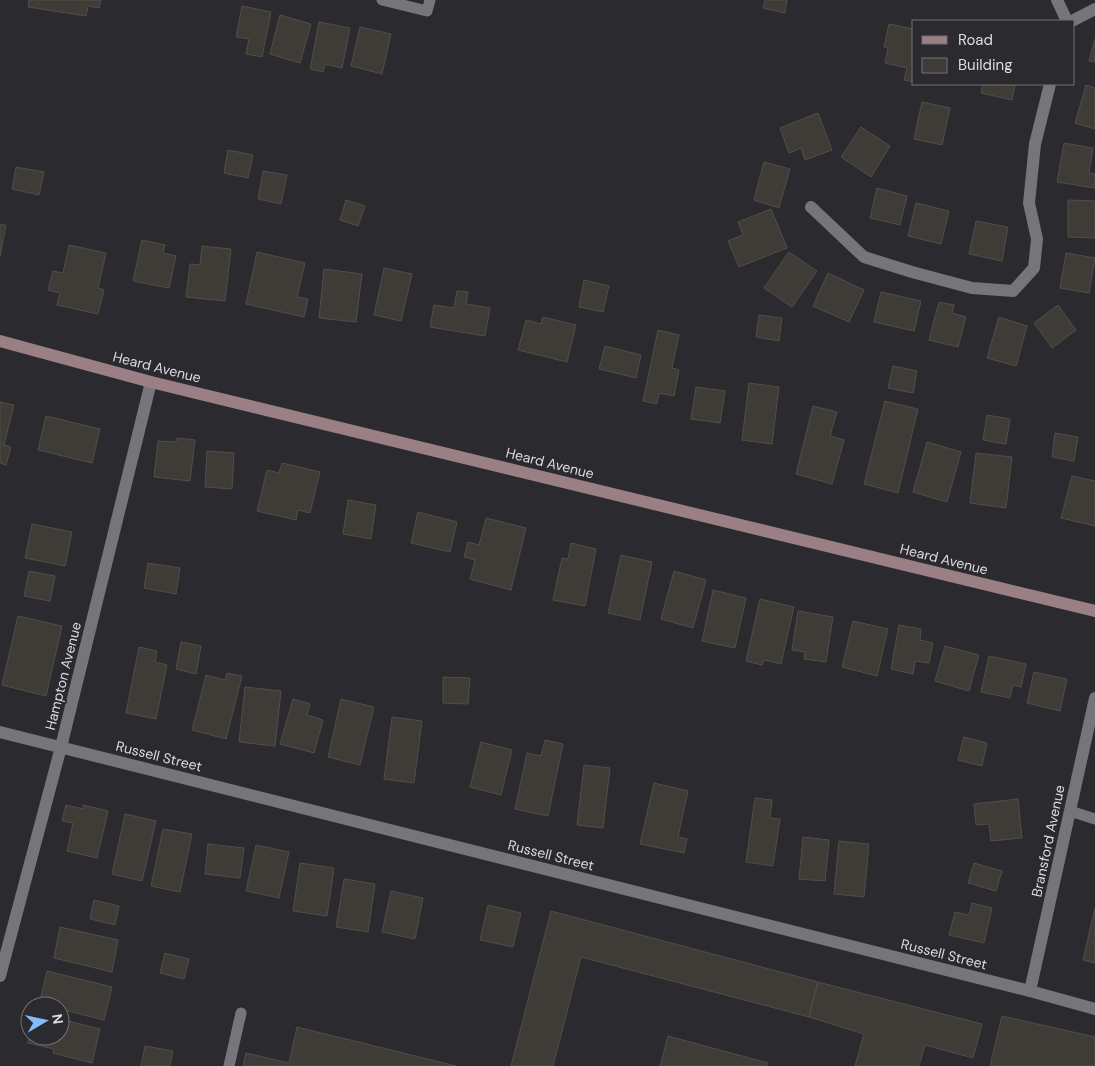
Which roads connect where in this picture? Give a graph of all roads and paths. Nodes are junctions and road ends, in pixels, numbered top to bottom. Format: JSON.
{"nodes":[{"id":1,"x":382,"y":0,"type":"edge"},
{"id":2,"x":430,"y":0,"type":"edge"},
{"id":3,"x":1057,"y":0,"type":"edge"},
{"id":4,"x":1095,"y":9,"type":"edge"},
{"id":5,"x":1067,"y":20,"type":"edge"},
{"id":6,"x":1074,"y":20,"type":"edge"},
{"id":7,"x":1050,"y":85,"type":"edge"},
{"id":8,"x":811,"y":208,"type":"dead end"},
{"id":9,"x":0,"y":341,"type":"edge"},
{"id":10,"x":151,"y":382,"type":"junction"},
{"id":11,"x":1095,"y":611,"type":"edge"},
{"id":12,"x":1095,"y":698,"type":"edge"},
{"id":13,"x":0,"y":732,"type":"edge"},
{"id":14,"x":61,"y":747,"type":"junction"},
{"id":15,"x":1070,"y":811,"type":"junction"},
{"id":16,"x":1095,"y":819,"type":"edge"},
{"id":17,"x":0,"y":976,"type":"edge"},
{"id":18,"x":1030,"y":991,"type":"junction"},
{"id":19,"x":1095,"y":1009,"type":"edge"},
{"id":20,"x":241,"y":1013,"type":"dead end"},
{"id":21,"x":229,"y":1066,"type":"edge"}],
"edges":[{"from":1,"to":2,"type":"lane"},
{"from":3,"to":5,"type":"street"},
{"from":4,"to":6,"type":"street"},
{"from":7,"to":8,"type":"street"},
{"from":9,"to":10,"type":"street","name":"Heard Avenue"},
{"from":10,"to":11,"type":"street","name":"Heard Avenue"},
{"from":10,"to":14,"type":"street","name":"Hampton Avenue"},
{"from":12,"to":15,"type":"street","name":"Bransford Avenue"},
{"from":13,"to":14,"type":"street","name":"Russell Street"},
{"from":14,"to":17,"type":"street","name":"Hampton Avenue"},
{"from":14,"to":18,"type":"street","name":"Russell Street"},
{"from":15,"to":16,"type":"lane"},
{"from":15,"to":18,"type":"street","name":"Bransford Avenue"},
{"from":18,"to":19,"type":"street","name":"Russell Street"},
{"from":20,"to":21,"type":"lane"}]}
